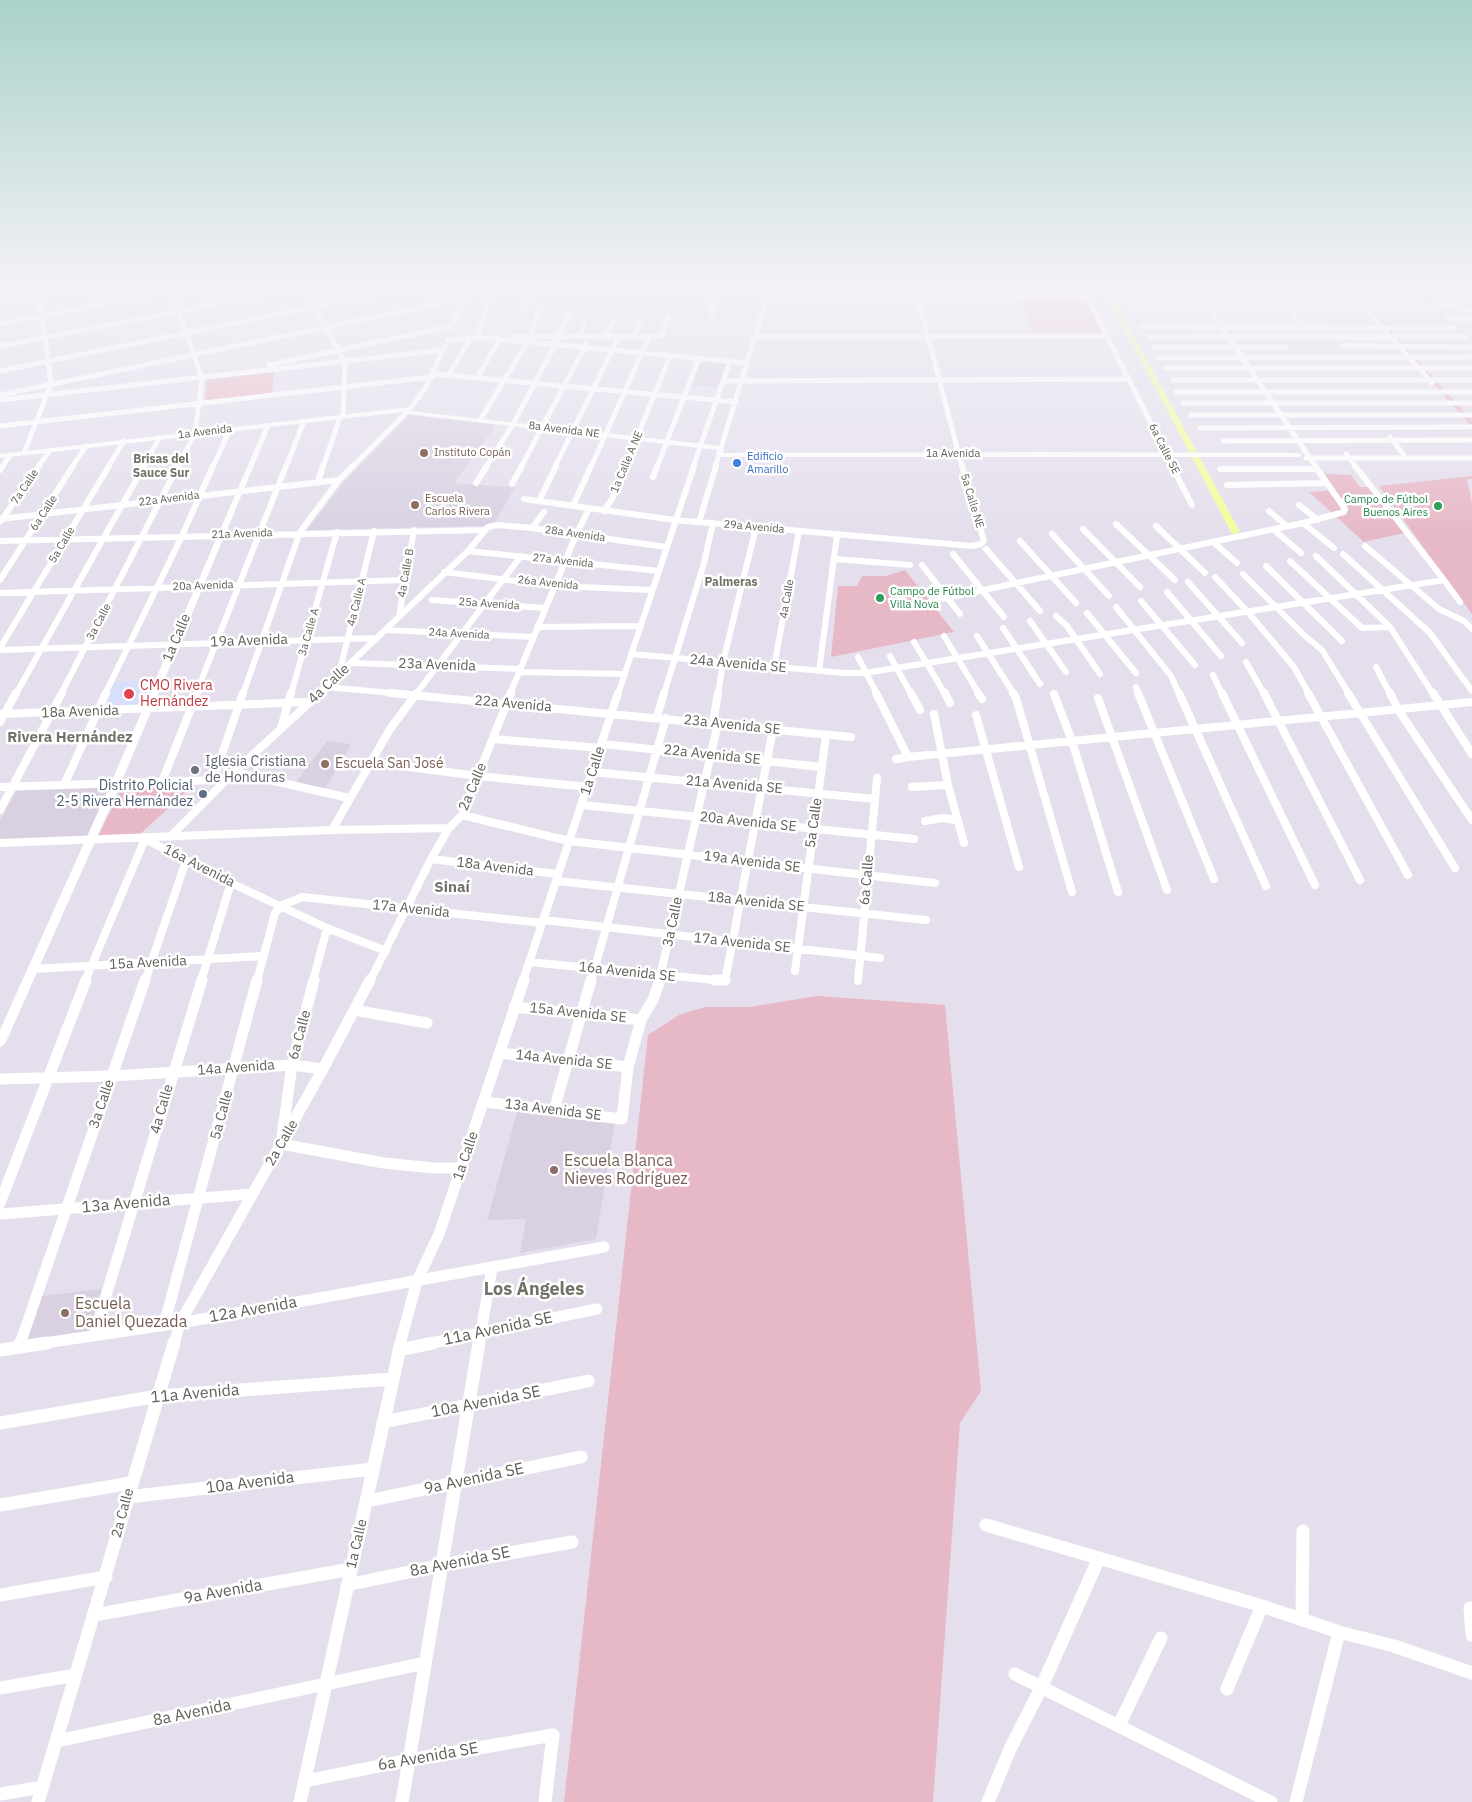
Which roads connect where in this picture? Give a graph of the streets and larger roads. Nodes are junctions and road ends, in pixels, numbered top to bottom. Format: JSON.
{"nodes":[{"id":1,"x":49,"y":371,"type":"edge"},
{"id":2,"x":117,"y":371,"type":"edge"},
{"id":3,"x":200,"y":371,"type":"edge"},
{"id":4,"x":242,"y":371,"type":"edge"},
{"id":5,"x":260,"y":371,"type":"edge"},
{"id":6,"x":345,"y":371,"type":"edge"},
{"id":7,"x":435,"y":371,"type":"edge"},
{"id":8,"x":452,"y":371,"type":"edge"},
{"id":9,"x":481,"y":371,"type":"edge"},
{"id":10,"x":510,"y":371,"type":"edge"},
{"id":11,"x":542,"y":371,"type":"edge"},
{"id":12,"x":572,"y":371,"type":"edge"},
{"id":13,"x":602,"y":371,"type":"edge"},
{"id":14,"x":633,"y":371,"type":"edge"},
{"id":15,"x":664,"y":371,"type":"edge"},
{"id":16,"x":694,"y":371,"type":"edge"},
{"id":17,"x":727,"y":371,"type":"edge"},
{"id":18,"x":744,"y":371,"type":"edge"},
{"id":19,"x":936,"y":371,"type":"edge"},
{"id":20,"x":1125,"y":371,"type":"edge"},
{"id":21,"x":1252,"y":371,"type":"edge"},
{"id":22,"x":1338,"y":371,"type":"edge"},
{"id":23,"x":1422,"y":371,"type":"edge"},
{"id":24,"x":1429,"y":371,"type":"edge"},
{"id":25,"x":224,"y":375,"type":"junction"},
{"id":26,"x":449,"y":375,"type":"junction"},
{"id":27,"x":433,"y":376,"type":"junction"},
{"id":28,"x":202,"y":378,"type":"junction"},
{"id":29,"x":477,"y":378,"type":"junction"},
{"id":30,"x":1129,"y":379,"type":"junction"},
{"id":31,"x":505,"y":380,"type":"junction"},
{"id":32,"x":938,"y":380,"type":"junction"},
{"id":33,"x":1173,"y":380,"type":"dead end"},
{"id":34,"x":1256,"y":380,"type":"junction"},
{"id":35,"x":1346,"y":380,"type":"junction"},
{"id":36,"x":1430,"y":380,"type":"junction"},
{"id":37,"x":1437,"y":380,"type":"junction"},
{"id":38,"x":1472,"y":380,"type":"edge"},
{"id":39,"x":723,"y":381,"type":"junction"},
{"id":40,"x":741,"y":381,"type":"junction"},
{"id":41,"x":535,"y":383,"type":"junction"},
{"id":42,"x":51,"y":384,"type":"junction"},
{"id":43,"x":344,"y":386,"type":"junction"},
{"id":44,"x":564,"y":386,"type":"junction"},
{"id":45,"x":594,"y":388,"type":"junction"},
{"id":46,"x":624,"y":391,"type":"junction"},
{"id":47,"x":1176,"y":392,"type":"dead end"},
{"id":48,"x":1264,"y":392,"type":"junction"},
{"id":49,"x":1356,"y":392,"type":"junction"},
{"id":50,"x":1440,"y":392,"type":"junction"},
{"id":51,"x":1447,"y":392,"type":"junction"},
{"id":52,"x":1472,"y":392,"type":"edge"},
{"id":53,"x":654,"y":394,"type":"junction"},
{"id":54,"x":0,"y":395,"type":"edge"},
{"id":55,"x":47,"y":395,"type":"junction"},
{"id":56,"x":684,"y":397,"type":"junction"},
{"id":57,"x":0,"y":400,"type":"edge"},
{"id":58,"x":717,"y":400,"type":"junction"},
{"id":59,"x":736,"y":402,"type":"junction"},
{"id":60,"x":1450,"y":403,"type":"junction"},
{"id":61,"x":1458,"y":403,"type":"junction"},
{"id":62,"x":1472,"y":403,"type":"edge"},
{"id":63,"x":198,"y":404,"type":"junction"},
{"id":64,"x":1183,"y":404,"type":"dead end"},
{"id":65,"x":1272,"y":404,"type":"junction"},
{"id":66,"x":1364,"y":404,"type":"junction"},
{"id":67,"x":408,"y":410,"type":"junction"},
{"id":68,"x":1372,"y":415,"type":"junction"},
{"id":69,"x":1461,"y":415,"type":"junction"},
{"id":70,"x":342,"y":416,"type":"junction"},
{"id":71,"x":1191,"y":416,"type":"dead end"},
{"id":72,"x":1280,"y":416,"type":"junction"},
{"id":73,"x":1471,"y":416,"type":"edge"},
{"id":74,"x":480,"y":420,"type":"junction"},
{"id":75,"x":304,"y":421,"type":"junction"},
{"id":76,"x":36,"y":422,"type":"junction"},
{"id":77,"x":513,"y":424,"type":"junction"},
{"id":78,"x":268,"y":425,"type":"junction"},
{"id":79,"x":0,"y":426,"type":"edge"},
{"id":80,"x":1288,"y":427,"type":"junction"},
{"id":81,"x":1472,"y":427,"type":"edge"},
{"id":82,"x":542,"y":428,"type":"junction"},
{"id":83,"x":1200,"y":428,"type":"dead end"},
{"id":84,"x":1382,"y":428,"type":"junction"},
{"id":85,"x":230,"y":429,"type":"junction"},
{"id":86,"x":573,"y":431,"type":"junction"},
{"id":87,"x":195,"y":433,"type":"junction"},
{"id":88,"x":605,"y":435,"type":"junction"},
{"id":89,"x":160,"y":437,"type":"junction"},
{"id":90,"x":638,"y":439,"type":"junction"},
{"id":91,"x":1297,"y":440,"type":"junction"},
{"id":92,"x":1393,"y":440,"type":"junction"},
{"id":93,"x":1472,"y":440,"type":"edge"},
{"id":94,"x":124,"y":441,"type":"junction"},
{"id":95,"x":1223,"y":441,"type":"dead end"},
{"id":96,"x":667,"y":442,"type":"junction"},
{"id":97,"x":86,"y":446,"type":"junction"},
{"id":98,"x":701,"y":446,"type":"junction"},
{"id":99,"x":50,"y":450,"type":"junction"},
{"id":100,"x":720,"y":452,"type":"junction"},
{"id":101,"x":24,"y":453,"type":"junction"},
{"id":102,"x":10,"y":454,"type":"junction"},
{"id":103,"x":958,"y":454,"type":"junction"},
{"id":104,"x":1167,"y":455,"type":"junction"},
{"id":105,"x":1404,"y":455,"type":"junction"},
{"id":106,"x":1472,"y":455,"type":"edge"},
{"id":107,"x":0,"y":456,"type":"edge"},
{"id":108,"x":1305,"y":456,"type":"junction"},
{"id":109,"x":1347,"y":456,"type":"junction"},
{"id":110,"x":1472,"y":458,"type":"edge"},
{"id":111,"x":1220,"y":469,"type":"dead end"},
{"id":112,"x":1316,"y":469,"type":"junction"},
{"id":113,"x":0,"y":470,"type":"edge"},
{"id":114,"x":653,"y":477,"type":"dead end"},
{"id":115,"x":339,"y":480,"type":"junction"},
{"id":116,"x":318,"y":482,"type":"junction"},
{"id":117,"x":476,"y":484,"type":"dead end"},
{"id":118,"x":512,"y":484,"type":"dead end"},
{"id":119,"x":1326,"y":484,"type":"junction"},
{"id":120,"x":279,"y":485,"type":"junction"},
{"id":121,"x":1227,"y":485,"type":"dead end"},
{"id":122,"x":241,"y":490,"type":"junction"},
{"id":123,"x":201,"y":495,"type":"junction"},
{"id":124,"x":162,"y":500,"type":"junction"},
{"id":125,"x":524,"y":500,"type":"dead end"},
{"id":126,"x":539,"y":501,"type":"junction"},
{"id":127,"x":1192,"y":504,"type":"dead end"},
{"id":128,"x":122,"y":505,"type":"junction"},
{"id":129,"x":1299,"y":505,"type":"dead end"},
{"id":130,"x":573,"y":506,"type":"junction"},
{"id":131,"x":83,"y":509,"type":"junction"},
{"id":132,"x":589,"y":509,"type":"junction"},
{"id":133,"x":604,"y":511,"type":"junction"},
{"id":134,"x":1268,"y":511,"type":"dead end"},
{"id":135,"x":544,"y":512,"type":"dead end"},
{"id":136,"x":43,"y":514,"type":"junction"},
{"id":137,"x":675,"y":520,"type":"junction"},
{"id":138,"x":1318,"y":520,"type":"junction"},
{"id":139,"x":1,"y":521,"type":"edge"},
{"id":140,"x":699,"y":522,"type":"junction"},
{"id":141,"x":714,"y":523,"type":"junction"},
{"id":142,"x":1302,"y":523,"type":"junction"},
{"id":143,"x":1116,"y":524,"type":"dead end"},
{"id":144,"x":1156,"y":526,"type":"dead end"},
{"id":145,"x":1287,"y":526,"type":"junction"},
{"id":146,"x":756,"y":527,"type":"junction"},
{"id":147,"x":532,"y":528,"type":"junction"},
{"id":148,"x":1084,"y":529,"type":"dead end"},
{"id":149,"x":1274,"y":529,"type":"junction"},
{"id":150,"x":414,"y":530,"type":"junction"},
{"id":151,"x":485,"y":530,"type":"junction"},
{"id":152,"x":374,"y":531,"type":"junction"},
{"id":153,"x":799,"y":531,"type":"junction"},
{"id":154,"x":300,"y":532,"type":"junction"},
{"id":155,"x":337,"y":532,"type":"junction"},
{"id":156,"x":261,"y":533,"type":"junction"},
{"id":157,"x":1052,"y":534,"type":"dead end"},
{"id":158,"x":221,"y":535,"type":"junction"},
{"id":159,"x":576,"y":535,"type":"junction"},
{"id":160,"x":838,"y":535,"type":"junction"},
{"id":161,"x":182,"y":536,"type":"junction"},
{"id":162,"x":142,"y":537,"type":"junction"},
{"id":163,"x":103,"y":539,"type":"junction"},
{"id":164,"x":65,"y":540,"type":"junction"},
{"id":165,"x":0,"y":541,"type":"edge"},
{"id":166,"x":26,"y":541,"type":"junction"},
{"id":167,"x":984,"y":541,"type":"joint"},
{"id":168,"x":1020,"y":541,"type":"dead end"},
{"id":169,"x":1213,"y":542,"type":"junction"},
{"id":170,"x":1365,"y":546,"type":"dead end"},
{"id":171,"x":666,"y":547,"type":"junction"},
{"id":172,"x":1334,"y":548,"type":"dead end"},
{"id":173,"x":986,"y":549,"type":"dead end"},
{"id":174,"x":1180,"y":549,"type":"junction"},
{"id":175,"x":468,"y":551,"type":"junction"},
{"id":176,"x":1302,"y":553,"type":"dead end"},
{"id":177,"x":953,"y":554,"type":"dead end"},
{"id":178,"x":1342,"y":554,"type":"dead end"},
{"id":179,"x":1149,"y":555,"type":"junction"},
{"id":180,"x":521,"y":556,"type":"junction"},
{"id":181,"x":1316,"y":556,"type":"dead end"},
{"id":182,"x":835,"y":559,"type":"junction"},
{"id":183,"x":1290,"y":561,"type":"dead end"},
{"id":184,"x":565,"y":562,"type":"junction"},
{"id":185,"x":1116,"y":562,"type":"junction"},
{"id":186,"x":1237,"y":563,"type":"dead end"},
{"id":187,"x":910,"y":565,"type":"dead end"},
{"id":188,"x":922,"y":565,"type":"dead end"},
{"id":189,"x":1266,"y":566,"type":"dead end"},
{"id":190,"x":1084,"y":569,"type":"junction"},
{"id":191,"x":659,"y":571,"type":"junction"},
{"id":192,"x":444,"y":572,"type":"junction"},
{"id":193,"x":1205,"y":573,"type":"dead end"},
{"id":194,"x":1243,"y":574,"type":"dead end"},
{"id":195,"x":1052,"y":575,"type":"junction"},
{"id":196,"x":1215,"y":577,"type":"dead end"},
{"id":197,"x":504,"y":579,"type":"junction"},
{"id":198,"x":0,"y":580,"type":"edge"},
{"id":199,"x":405,"y":580,"type":"junction"},
{"id":200,"x":1175,"y":580,"type":"dead end"},
{"id":201,"x":1444,"y":580,"type":"junction"},
{"id":202,"x":362,"y":581,"type":"junction"},
{"id":203,"x":323,"y":582,"type":"junction"},
{"id":204,"x":1188,"y":582,"type":"dead end"},
{"id":205,"x":1016,"y":583,"type":"junction"},
{"id":206,"x":282,"y":584,"type":"junction"},
{"id":207,"x":1408,"y":584,"type":"junction"},
{"id":208,"x":240,"y":585,"type":"junction"},
{"id":209,"x":200,"y":586,"type":"junction"},
{"id":210,"x":555,"y":586,"type":"junction"},
{"id":211,"x":1140,"y":587,"type":"dead end"},
{"id":212,"x":156,"y":588,"type":"junction"},
{"id":213,"x":1381,"y":588,"type":"junction"},
{"id":214,"x":116,"y":589,"type":"junction"},
{"id":215,"x":74,"y":590,"type":"junction"},
{"id":216,"x":652,"y":590,"type":"junction"},
{"id":217,"x":981,"y":590,"type":"junction"},
{"id":218,"x":34,"y":591,"type":"junction"},
{"id":219,"x":0,"y":592,"type":"edge"},
{"id":220,"x":1167,"y":592,"type":"dead end"},
{"id":221,"x":1354,"y":593,"type":"junction"},
{"id":222,"x":1109,"y":596,"type":"dead end"},
{"id":223,"x":947,"y":598,"type":"junction"},
{"id":224,"x":1330,"y":598,"type":"junction"},
{"id":225,"x":432,"y":600,"type":"dead end"},
{"id":226,"x":931,"y":601,"type":"dead end"},
{"id":227,"x":1141,"y":601,"type":"dead end"},
{"id":228,"x":1303,"y":602,"type":"junction"},
{"id":229,"x":1460,"y":602,"type":"dead end"},
{"id":230,"x":1076,"y":603,"type":"dead end"},
{"id":231,"x":485,"y":604,"type":"junction"},
{"id":232,"x":1275,"y":606,"type":"junction"},
{"id":233,"x":1116,"y":607,"type":"dead end"},
{"id":234,"x":545,"y":608,"type":"junction"},
{"id":235,"x":1040,"y":611,"type":"dead end"},
{"id":236,"x":1247,"y":611,"type":"junction"},
{"id":237,"x":960,"y":614,"type":"dead end"},
{"id":238,"x":1087,"y":614,"type":"dead end"},
{"id":239,"x":1056,"y":616,"type":"dead end"},
{"id":240,"x":1219,"y":616,"type":"junction"},
{"id":241,"x":399,"y":617,"type":"junction"},
{"id":242,"x":1004,"y":617,"type":"dead end"},
{"id":243,"x":1030,"y":621,"type":"dead end"},
{"id":244,"x":1191,"y":621,"type":"junction"},
{"id":245,"x":1163,"y":625,"type":"junction"},
{"id":246,"x":640,"y":626,"type":"junction"},
{"id":247,"x":537,"y":627,"type":"junction"},
{"id":248,"x":1390,"y":627,"type":"junction"},
{"id":249,"x":1003,"y":628,"type":"dead end"},
{"id":250,"x":1472,"y":629,"type":"edge"},
{"id":251,"x":386,"y":630,"type":"junction"},
{"id":252,"x":1134,"y":630,"type":"junction"},
{"id":253,"x":463,"y":634,"type":"junction"},
{"id":254,"x":1104,"y":634,"type":"junction"},
{"id":255,"x":944,"y":636,"type":"dead end"},
{"id":256,"x":977,"y":636,"type":"dead end"},
{"id":257,"x":347,"y":638,"type":"junction"},
{"id":258,"x":377,"y":638,"type":"junction"},
{"id":259,"x":533,"y":638,"type":"junction"},
{"id":260,"x":306,"y":639,"type":"junction"},
{"id":261,"x":1076,"y":639,"type":"junction"},
{"id":262,"x":262,"y":641,"type":"junction"},
{"id":263,"x":1342,"y":641,"type":"dead end"},
{"id":264,"x":218,"y":642,"type":"junction"},
{"id":265,"x":914,"y":642,"type":"dead end"},
{"id":266,"x":1242,"y":642,"type":"dead end"},
{"id":267,"x":174,"y":644,"type":"junction"},
{"id":268,"x":1048,"y":644,"type":"junction"},
{"id":269,"x":128,"y":645,"type":"junction"},
{"id":270,"x":86,"y":647,"type":"junction"},
{"id":271,"x":41,"y":648,"type":"junction"},
{"id":272,"x":1018,"y":648,"type":"junction"},
{"id":273,"x":0,"y":649,"type":"edge"},
{"id":274,"x":988,"y":653,"type":"junction"},
{"id":275,"x":631,"y":654,"type":"junction"},
{"id":276,"x":890,"y":656,"type":"dead end"},
{"id":277,"x":1221,"y":656,"type":"dead end"},
{"id":278,"x":858,"y":657,"type":"dead end"},
{"id":279,"x":675,"y":658,"type":"junction"},
{"id":280,"x":958,"y":658,"type":"junction"},
{"id":281,"x":723,"y":662,"type":"junction"},
{"id":282,"x":1246,"y":662,"type":"dead end"},
{"id":283,"x":352,"y":663,"type":"junction"},
{"id":284,"x":928,"y":663,"type":"junction"},
{"id":285,"x":439,"y":665,"type":"junction"},
{"id":286,"x":1195,"y":665,"type":"dead end"},
{"id":287,"x":774,"y":667,"type":"junction"},
{"id":288,"x":1376,"y":667,"type":"dead end"},
{"id":289,"x":897,"y":668,"type":"junction"},
{"id":290,"x":521,"y":671,"type":"junction"},
{"id":291,"x":819,"y":671,"type":"junction"},
{"id":292,"x":1066,"y":672,"type":"dead end"},
{"id":293,"x":865,"y":673,"type":"junction"},
{"id":294,"x":1136,"y":673,"type":"dead end"},
{"id":295,"x":339,"y":674,"type":"junction"},
{"id":296,"x":625,"y":674,"type":"junction"},
{"id":297,"x":1100,"y":674,"type":"dead end"},
{"id":298,"x":1213,"y":675,"type":"dead end"},
{"id":299,"x":1040,"y":684,"type":"dead end"},
{"id":300,"x":324,"y":687,"type":"junction"},
{"id":301,"x":1136,"y":687,"type":"dead end"},
{"id":302,"x":1472,"y":690,"type":"edge"},
{"id":303,"x":1054,"y":694,"type":"dead end"},
{"id":304,"x":414,"y":695,"type":"junction"},
{"id":305,"x":1098,"y":698,"type":"dead end"},
{"id":306,"x":982,"y":700,"type":"dead end"},
{"id":307,"x":309,"y":702,"type":"junction"},
{"id":308,"x":1472,"y":702,"type":"edge"},
{"id":309,"x":288,"y":703,"type":"junction"},
{"id":310,"x":950,"y":703,"type":"dead end"},
{"id":311,"x":507,"y":704,"type":"junction"},
{"id":312,"x":239,"y":705,"type":"junction"},
{"id":313,"x":1440,"y":706,"type":"junction"},
{"id":314,"x":193,"y":708,"type":"junction"},
{"id":315,"x":147,"y":710,"type":"junction"},
{"id":316,"x":920,"y":710,"type":"dead end"},
{"id":317,"x":1400,"y":710,"type":"junction"},
{"id":318,"x":98,"y":711,"type":"junction"},
{"id":319,"x":52,"y":712,"type":"junction"},
{"id":320,"x":612,"y":713,"type":"junction"},
{"id":321,"x":2,"y":714,"type":"edge"},
{"id":322,"x":934,"y":714,"type":"dead end"},
{"id":323,"x":976,"y":715,"type":"dead end"},
{"id":324,"x":1361,"y":715,"type":"junction"},
{"id":325,"x":662,"y":718,"type":"junction"},
{"id":326,"x":1321,"y":718,"type":"junction"},
{"id":327,"x":0,"y":722,"type":"edge"},
{"id":328,"x":1280,"y":722,"type":"junction"},
{"id":329,"x":715,"y":723,"type":"junction"},
{"id":330,"x":1239,"y":725,"type":"junction"},
{"id":331,"x":773,"y":729,"type":"junction"},
{"id":332,"x":1197,"y":729,"type":"junction"},
{"id":333,"x":280,"y":731,"type":"junction"},
{"id":334,"x":1154,"y":733,"type":"junction"},
{"id":335,"x":826,"y":735,"type":"junction"},
{"id":336,"x":851,"y":737,"type":"dead end"},
{"id":337,"x":1112,"y":737,"type":"junction"},
{"id":338,"x":494,"y":739,"type":"junction"},
{"id":339,"x":1072,"y":741,"type":"junction"},
{"id":340,"x":1030,"y":745,"type":"junction"},
{"id":341,"x":601,"y":746,"type":"junction"},
{"id":342,"x":985,"y":749,"type":"junction"},
{"id":343,"x":657,"y":750,"type":"junction"},
{"id":344,"x":941,"y":754,"type":"junction"},
{"id":345,"x":1472,"y":754,"type":"edge"},
{"id":346,"x":711,"y":755,"type":"junction"},
{"id":347,"x":908,"y":757,"type":"junction"},
{"id":348,"x":896,"y":759,"type":"dead end"},
{"id":349,"x":767,"y":761,"type":"junction"},
{"id":350,"x":370,"y":762,"type":"junction"},
{"id":351,"x":822,"y":766,"type":"junction"},
{"id":352,"x":234,"y":772,"type":"junction"},
{"id":353,"x":592,"y":772,"type":"junction"},
{"id":354,"x":478,"y":776,"type":"junction"},
{"id":355,"x":649,"y":777,"type":"junction"},
{"id":356,"x":877,"y":778,"type":"dead end"},
{"id":357,"x":212,"y":780,"type":"junction"},
{"id":358,"x":227,"y":780,"type":"junction"},
{"id":359,"x":162,"y":782,"type":"junction"},
{"id":360,"x":705,"y":782,"type":"junction"},
{"id":361,"x":116,"y":783,"type":"junction"},
{"id":362,"x":64,"y":785,"type":"junction"},
{"id":363,"x":948,"y":785,"type":"junction"},
{"id":364,"x":12,"y":786,"type":"junction"},
{"id":365,"x":0,"y":787,"type":"edge"},
{"id":366,"x":588,"y":787,"type":"junction"},
{"id":367,"x":762,"y":787,"type":"junction"},
{"id":368,"x":912,"y":787,"type":"dead end"},
{"id":369,"x":818,"y":793,"type":"junction"},
{"id":370,"x":349,"y":798,"type":"junction"},
{"id":371,"x":875,"y":799,"type":"junction"},
{"id":372,"x":582,"y":805,"type":"junction"},
{"id":373,"x":0,"y":810,"type":"edge"},
{"id":374,"x":640,"y":811,"type":"junction"},
{"id":375,"x":462,"y":815,"type":"junction"},
{"id":376,"x":697,"y":817,"type":"junction"},
{"id":377,"x":956,"y":820,"type":"junction"},
{"id":378,"x":1472,"y":820,"type":"edge"},
{"id":379,"x":924,"y":821,"type":"dead end"},
{"id":380,"x":755,"y":823,"type":"junction"},
{"id":381,"x":449,"y":828,"type":"junction"},
{"id":382,"x":813,"y":829,"type":"junction"},
{"id":383,"x":332,"y":830,"type":"junction"},
{"id":384,"x":872,"y":835,"type":"junction"},
{"id":385,"x":170,"y":837,"type":"junction"},
{"id":386,"x":145,"y":839,"type":"junction"},
{"id":387,"x":914,"y":839,"type":"dead end"},
{"id":388,"x":91,"y":840,"type":"junction"},
{"id":389,"x":570,"y":841,"type":"junction"},
{"id":390,"x":0,"y":843,"type":"edge"},
{"id":391,"x":964,"y":843,"type":"dead end"},
{"id":392,"x":629,"y":848,"type":"junction"},
{"id":393,"x":688,"y":855,"type":"junction"},
{"id":394,"x":431,"y":859,"type":"junction"},
{"id":395,"x":186,"y":861,"type":"junction"},
{"id":396,"x":748,"y":861,"type":"junction"},
{"id":397,"x":1019,"y":867,"type":"dead end"},
{"id":398,"x":808,"y":868,"type":"junction"},
{"id":399,"x":1455,"y":868,"type":"dead end"},
{"id":400,"x":868,"y":875,"type":"junction"},
{"id":401,"x":1408,"y":875,"type":"dead end"},
{"id":402,"x":557,"y":878,"type":"junction"},
{"id":403,"x":1214,"y":879,"type":"dead end"},
{"id":404,"x":1360,"y":880,"type":"dead end"},
{"id":405,"x":231,"y":883,"type":"junction"},
{"id":406,"x":935,"y":883,"type":"dead end"},
{"id":407,"x":1315,"y":885,"type":"dead end"},
{"id":408,"x":1266,"y":886,"type":"dead end"},
{"id":409,"x":618,"y":888,"type":"junction"},
{"id":410,"x":1167,"y":890,"type":"dead end"},
{"id":411,"x":1072,"y":892,"type":"dead end"},
{"id":412,"x":1118,"y":892,"type":"dead end"},
{"id":413,"x":679,"y":894,"type":"junction"},
{"id":414,"x":740,"y":900,"type":"junction"},
{"id":415,"x":281,"y":906,"type":"junction"},
{"id":416,"x":803,"y":907,"type":"junction"},
{"id":417,"x":407,"y":909,"type":"junction"},
{"id":418,"x":864,"y":913,"type":"junction"},
{"id":419,"x":926,"y":920,"type":"dead end"},
{"id":420,"x":543,"y":922,"type":"junction"},
{"id":421,"x":327,"y":928,"type":"junction"},
{"id":422,"x":606,"y":928,"type":"junction"},
{"id":423,"x":670,"y":935,"type":"junction"},
{"id":424,"x":732,"y":942,"type":"junction"},
{"id":425,"x":798,"y":949,"type":"junction"},
{"id":426,"x":386,"y":951,"type":"junction"},
{"id":427,"x":263,"y":956,"type":"junction"},
{"id":428,"x":860,"y":956,"type":"junction"},
{"id":429,"x":880,"y":958,"type":"dead end"},
{"id":430,"x":208,"y":960,"type":"junction"},
{"id":431,"x":529,"y":962,"type":"junction"},
{"id":432,"x":150,"y":963,"type":"junction"},
{"id":433,"x":91,"y":966,"type":"junction"},
{"id":434,"x":594,"y":968,"type":"junction"},
{"id":435,"x":32,"y":969,"type":"junction"},
{"id":436,"x":795,"y":971,"type":"dead end"},
{"id":437,"x":661,"y":976,"type":"junction"},
{"id":438,"x":858,"y":981,"type":"dead end"},
{"id":439,"x":514,"y":1007,"type":"junction"},
{"id":440,"x":354,"y":1010,"type":"junction"},
{"id":441,"x":582,"y":1013,"type":"junction"},
{"id":442,"x":641,"y":1020,"type":"junction"},
{"id":443,"x":428,"y":1023,"type":"dead end"},
{"id":444,"x":0,"y":1042,"type":"edge"},
{"id":445,"x":500,"y":1053,"type":"junction"},
{"id":446,"x":568,"y":1060,"type":"junction"},
{"id":447,"x":292,"y":1065,"type":"junction"},
{"id":448,"x":628,"y":1067,"type":"junction"},
{"id":449,"x":235,"y":1068,"type":"junction"},
{"id":450,"x":322,"y":1069,"type":"junction"},
{"id":451,"x":173,"y":1072,"type":"junction"},
{"id":452,"x":112,"y":1076,"type":"junction"},
{"id":453,"x":48,"y":1078,"type":"junction"},
{"id":454,"x":0,"y":1080,"type":"edge"},
{"id":455,"x":484,"y":1102,"type":"junction"},
{"id":456,"x":554,"y":1110,"type":"junction"},
{"id":457,"x":622,"y":1119,"type":"joint"},
{"id":458,"x":281,"y":1144,"type":"junction"},
{"id":459,"x":462,"y":1168,"type":"junction"},
{"id":460,"x":252,"y":1194,"type":"junction"},
{"id":461,"x":200,"y":1198,"type":"junction"},
{"id":462,"x":0,"y":1203,"type":"edge"},
{"id":463,"x":134,"y":1204,"type":"junction"},
{"id":464,"x":66,"y":1209,"type":"junction"},
{"id":465,"x":0,"y":1214,"type":"edge"},
{"id":466,"x":604,"y":1247,"type":"dead end"},
{"id":467,"x":492,"y":1268,"type":"junction"},
{"id":468,"x":417,"y":1281,"type":"junction"},
{"id":469,"x":596,"y":1309,"type":"dead end"},
{"id":470,"x":180,"y":1323,"type":"junction"},
{"id":471,"x":164,"y":1325,"type":"junction"},
{"id":472,"x":481,"y":1333,"type":"junction"},
{"id":473,"x":94,"y":1335,"type":"junction"},
{"id":474,"x":19,"y":1347,"type":"junction"},
{"id":475,"x":0,"y":1350,"type":"edge"},
{"id":476,"x":399,"y":1350,"type":"junction"},
{"id":477,"x":392,"y":1379,"type":"junction"},
{"id":478,"x":588,"y":1381,"type":"dead end"},
{"id":479,"x":158,"y":1396,"type":"junction"},
{"id":480,"x":470,"y":1405,"type":"junction"},
{"id":481,"x":383,"y":1422,"type":"junction"},
{"id":482,"x":0,"y":1423,"type":"edge"},
{"id":483,"x":581,"y":1457,"type":"dead end"},
{"id":484,"x":373,"y":1469,"type":"junction"},
{"id":485,"x":131,"y":1483,"type":"junction"},
{"id":486,"x":455,"y":1483,"type":"junction"},
{"id":487,"x":127,"y":1497,"type":"junction"},
{"id":488,"x":367,"y":1501,"type":"junction"},
{"id":489,"x":0,"y":1505,"type":"edge"},
{"id":490,"x":986,"y":1525,"type":"dead end"},
{"id":491,"x":1303,"y":1530,"type":"dead end"},
{"id":492,"x":572,"y":1542,"type":"dead end"},
{"id":493,"x":1099,"y":1558,"type":"junction"},
{"id":494,"x":442,"y":1565,"type":"junction"},
{"id":495,"x":352,"y":1569,"type":"junction"},
{"id":496,"x":106,"y":1577,"type":"junction"},
{"id":497,"x":347,"y":1585,"type":"junction"},
{"id":498,"x":0,"y":1595,"type":"edge"},
{"id":499,"x":1262,"y":1606,"type":"junction"},
{"id":500,"x":1470,"y":1608,"type":"dead end"},
{"id":501,"x":94,"y":1615,"type":"junction"},
{"id":502,"x":1302,"y":1619,"type":"junction"},
{"id":503,"x":1339,"y":1632,"type":"junction"},
{"id":504,"x":1472,"y":1635,"type":"edge"},
{"id":505,"x":1161,"y":1638,"type":"dead end"},
{"id":506,"x":425,"y":1663,"type":"junction"},
{"id":507,"x":1015,"y":1674,"type":"dead end"},
{"id":508,"x":1472,"y":1674,"type":"edge"},
{"id":509,"x":76,"y":1675,"type":"junction"},
{"id":510,"x":327,"y":1684,"type":"junction"},
{"id":511,"x":1042,"y":1686,"type":"junction"},
{"id":512,"x":0,"y":1688,"type":"edge"},
{"id":513,"x":1227,"y":1689,"type":"dead end"},
{"id":514,"x":1119,"y":1725,"type":"junction"},
{"id":515,"x":552,"y":1736,"type":"joint"},
{"id":516,"x":57,"y":1742,"type":"junction"},
{"id":517,"x":409,"y":1760,"type":"junction"},
{"id":518,"x":305,"y":1780,"type":"junction"},
{"id":519,"x":43,"y":1787,"type":"junction"},
{"id":520,"x":0,"y":1794,"type":"edge"},
{"id":521,"x":38,"y":1802,"type":"edge"},
{"id":522,"x":300,"y":1802,"type":"edge"},
{"id":523,"x":402,"y":1802,"type":"edge"},
{"id":524,"x":544,"y":1802,"type":"edge"},
{"id":525,"x":988,"y":1802,"type":"edge"},
{"id":526,"x":1272,"y":1802,"type":"edge"},
{"id":527,"x":1296,"y":1802,"type":"edge"}],
"edges":[{"from":1,"to":42,"type":"street"},
{"from":2,"to":42,"type":"street"},
{"from":3,"to":28,"type":"street"},
{"from":4,"to":25,"type":"street"},
{"from":5,"to":25,"type":"street"},
{"from":6,"to":43,"type":"street"},
{"from":7,"to":27,"type":"street"},
{"from":8,"to":26,"type":"street"},
{"from":9,"to":29,"type":"street"},
{"from":10,"to":31,"type":"street"},
{"from":11,"to":41,"type":"street"},
{"from":12,"to":44,"type":"street"},
{"from":13,"to":45,"type":"street"},
{"from":14,"to":46,"type":"street"},
{"from":15,"to":53,"type":"street","name":"1a Calle A NE"},
{"from":16,"to":56,"type":"street"},
{"from":17,"to":39,"type":"street","name":"1a Calle"},
{"from":18,"to":40,"type":"street"},
{"from":19,"to":32,"type":"street","name":"5a Calle NE"},
{"from":20,"to":30,"type":"street","name":"6a Calle SE"},
{"from":21,"to":34,"type":"street"},
{"from":22,"to":35,"type":"street"},
{"from":23,"to":36,"type":"street"},
{"from":24,"to":37,"type":"street"},
{"from":25,"to":28,"type":"street"},
{"from":26,"to":27,"type":"street"},
{"from":26,"to":29,"type":"street"},
{"from":27,"to":43,"type":"street"},
{"from":27,"to":67,"type":"street"},
{"from":28,"to":55,"type":"street"},
{"from":28,"to":63,"type":"street"},
{"from":29,"to":31,"type":"street"},
{"from":30,"to":32,"type":"street"},
{"from":30,"to":104,"type":"street","name":"6a Calle SE"},
{"from":31,"to":41,"type":"street"},
{"from":31,"to":74,"type":"street"},
{"from":32,"to":40,"type":"street"},
{"from":32,"to":103,"type":"street","name":"5a Calle NE"},
{"from":33,"to":34,"type":"street"},
{"from":34,"to":35,"type":"street"},
{"from":34,"to":48,"type":"street"},
{"from":35,"to":36,"type":"street"},
{"from":35,"to":49,"type":"street"},
{"from":36,"to":37,"type":"street"},
{"from":36,"to":50,"type":"street"},
{"from":37,"to":38,"type":"street"},
{"from":37,"to":51,"type":"street"},
{"from":39,"to":40,"type":"street"},
{"from":39,"to":58,"type":"street","name":"1a Calle"},
{"from":40,"to":59,"type":"street"},
{"from":41,"to":44,"type":"street"},
{"from":41,"to":77,"type":"street"},
{"from":42,"to":54,"type":"street"},
{"from":42,"to":55,"type":"street"},
{"from":43,"to":63,"type":"street"},
{"from":43,"to":70,"type":"street"},
{"from":44,"to":45,"type":"street"},
{"from":44,"to":82,"type":"street"},
{"from":45,"to":46,"type":"street"},
{"from":45,"to":86,"type":"street"},
{"from":46,"to":53,"type":"street"},
{"from":46,"to":88,"type":"street"},
{"from":47,"to":48,"type":"street"},
{"from":48,"to":49,"type":"street"},
{"from":48,"to":65,"type":"street"},
{"from":49,"to":50,"type":"street"},
{"from":49,"to":66,"type":"street"},
{"from":50,"to":51,"type":"street"},
{"from":50,"to":60,"type":"street"},
{"from":51,"to":52,"type":"street"},
{"from":51,"to":61,"type":"street"},
{"from":53,"to":56,"type":"street"},
{"from":53,"to":90,"type":"street","name":"1a Calle A NE"},
{"from":55,"to":57,"type":"street"},
{"from":55,"to":76,"type":"street"},
{"from":56,"to":58,"type":"street"},
{"from":56,"to":96,"type":"street"},
{"from":58,"to":59,"type":"street"},
{"from":58,"to":98,"type":"street","name":"1a Calle"},
{"from":59,"to":100,"type":"street"},
{"from":60,"to":61,"type":"street"},
{"from":60,"to":66,"type":"street"},
{"from":60,"to":69,"type":"street"},
{"from":61,"to":62,"type":"street"},
{"from":61,"to":73,"type":"street"},
{"from":63,"to":76,"type":"street"},
{"from":63,"to":87,"type":"street"},
{"from":64,"to":65,"type":"street"},
{"from":65,"to":66,"type":"street"},
{"from":65,"to":72,"type":"street"},
{"from":66,"to":68,"type":"street"},
{"from":67,"to":70,"type":"street","name":"1a Avenida"},
{"from":67,"to":74,"type":"street","name":"8a Avenida NE"},
{"from":67,"to":115,"type":"street"},
{"from":68,"to":69,"type":"street"},
{"from":68,"to":72,"type":"street"},
{"from":68,"to":84,"type":"street"},
{"from":69,"to":73,"type":"street"},
{"from":69,"to":81,"type":"street"},
{"from":70,"to":75,"type":"street","name":"1a Avenida"},
{"from":70,"to":116,"type":"street"},
{"from":71,"to":72,"type":"street"},
{"from":72,"to":80,"type":"street"},
{"from":74,"to":77,"type":"street","name":"8a Avenida NE"},
{"from":75,"to":78,"type":"street","name":"1a Avenida"},
{"from":75,"to":120,"type":"street"},
{"from":76,"to":79,"type":"street"},
{"from":76,"to":101,"type":"street"},
{"from":77,"to":82,"type":"street","name":"8a Avenida NE"},
{"from":77,"to":117,"type":"street"},
{"from":78,"to":85,"type":"street","name":"1a Avenida"},
{"from":78,"to":122,"type":"street","name":"1a Calle"},
{"from":80,"to":83,"type":"street"},
{"from":80,"to":84,"type":"street"},
{"from":80,"to":91,"type":"street"},
{"from":81,"to":84,"type":"street"},
{"from":82,"to":86,"type":"street","name":"8a Avenida NE"},
{"from":82,"to":118,"type":"street"},
{"from":84,"to":92,"type":"street"},
{"from":85,"to":87,"type":"street","name":"1a Avenida"},
{"from":85,"to":123,"type":"street"},
{"from":86,"to":88,"type":"street","name":"8a Avenida NE"},
{"from":86,"to":126,"type":"street"},
{"from":87,"to":89,"type":"street","name":"1a Avenida"},
{"from":87,"to":124,"type":"street","name":"3a Calle"},
{"from":88,"to":90,"type":"street","name":"8a Avenida NE"},
{"from":88,"to":130,"type":"street"},
{"from":89,"to":94,"type":"street","name":"1a Avenida"},
{"from":89,"to":128,"type":"street"},
{"from":90,"to":96,"type":"street","name":"8a Avenida NE"},
{"from":90,"to":133,"type":"street","name":"1a Calle A NE"},
{"from":91,"to":92,"type":"street"},
{"from":91,"to":95,"type":"street"},
{"from":91,"to":108,"type":"street"},
{"from":92,"to":93,"type":"street"},
{"from":92,"to":105,"type":"street"},
{"from":94,"to":97,"type":"street","name":"1a Avenida"},
{"from":94,"to":131,"type":"street","name":"5a Calle"},
{"from":96,"to":98,"type":"street","name":"8a Avenida NE"},
{"from":96,"to":114,"type":"street"},
{"from":97,"to":99,"type":"street","name":"1a Avenida"},
{"from":97,"to":136,"type":"street","name":"6a Calle"},
{"from":98,"to":100,"type":"street","name":"8a Avenida NE"},
{"from":98,"to":137,"type":"street","name":"1a Calle"},
{"from":99,"to":101,"type":"street","name":"1a Avenida"},
{"from":99,"to":139,"type":"street","name":"7a Calle"},
{"from":100,"to":103,"type":"street","name":"1a Avenida"},
{"from":100,"to":140,"type":"street"},
{"from":101,"to":102,"type":"street","name":"1a Avenida"},
{"from":102,"to":107,"type":"street","name":"1a Avenida"},
{"from":102,"to":113,"type":"street"},
{"from":103,"to":104,"type":"street","name":"1a Avenida"},
{"from":103,"to":167,"type":"street","name":"5a Calle NE"},
{"from":104,"to":108,"type":"street","name":"1a Avenida"},
{"from":104,"to":127,"type":"street","name":"6a Calle SE"},
{"from":105,"to":106,"type":"street"},
{"from":105,"to":109,"type":"street"},
{"from":108,"to":109,"type":"street"},
{"from":108,"to":112,"type":"street"},
{"from":109,"to":110,"type":"street"},
{"from":109,"to":201,"type":"street"},
{"from":111,"to":112,"type":"street"},
{"from":112,"to":119,"type":"street"},
{"from":115,"to":116,"type":"street","name":"22a Avenida"},
{"from":115,"to":154,"type":"street"},
{"from":116,"to":120,"type":"street","name":"22a Avenida"},
{"from":119,"to":121,"type":"street"},
{"from":119,"to":138,"type":"street"},
{"from":120,"to":122,"type":"street","name":"22a Avenida"},
{"from":120,"to":156,"type":"street"},
{"from":122,"to":123,"type":"street","name":"22a Avenida"},
{"from":122,"to":158,"type":"street","name":"1a Calle"},
{"from":123,"to":124,"type":"street","name":"22a Avenida"},
{"from":123,"to":161,"type":"street"},
{"from":124,"to":128,"type":"street","name":"22a Avenida"},
{"from":124,"to":162,"type":"street","name":"3a Calle"},
{"from":125,"to":126,"type":"street","name":"29a Avenida"},
{"from":126,"to":130,"type":"street","name":"29a Avenida"},
{"from":128,"to":131,"type":"street","name":"22a Avenida"},
{"from":128,"to":163,"type":"street"},
{"from":129,"to":138,"type":"street"},
{"from":130,"to":132,"type":"street","name":"29a Avenida"},
{"from":131,"to":136,"type":"street","name":"22a Avenida"},
{"from":131,"to":164,"type":"street","name":"5a Calle"},
{"from":132,"to":133,"type":"street","name":"29a Avenida"},
{"from":132,"to":159,"type":"street","name":"2a Calle"},
{"from":133,"to":137,"type":"street","name":"29a Avenida"},
{"from":134,"to":145,"type":"street"},
{"from":135,"to":147,"type":"street"},
{"from":136,"to":139,"type":"street","name":"22a Avenida"},
{"from":136,"to":166,"type":"street","name":"6a Calle"},
{"from":137,"to":140,"type":"street","name":"29a Avenida"},
{"from":137,"to":171,"type":"street","name":"1a Calle"},
{"from":138,"to":142,"type":"street"},
{"from":140,"to":141,"type":"street","name":"29a Avenida"},
{"from":141,"to":146,"type":"street","name":"29a Avenida"},
{"from":141,"to":279,"type":"street"},
{"from":142,"to":145,"type":"street"},
{"from":142,"to":172,"type":"street"},
{"from":143,"to":179,"type":"street"},
{"from":144,"to":174,"type":"street"},
{"from":145,"to":149,"type":"street"},
{"from":146,"to":153,"type":"street","name":"29a Avenida"},
{"from":146,"to":281,"type":"street","name":"3a Calle"},
{"from":147,"to":151,"type":"street","name":"28a Avenida"},
{"from":147,"to":159,"type":"street","name":"28a Avenida"},
{"from":148,"to":185,"type":"street"},
{"from":149,"to":169,"type":"street"},
{"from":149,"to":176,"type":"street"},
{"from":150,"to":151,"type":"street","name":"21a Avenida"},
{"from":150,"to":152,"type":"street","name":"21a Avenida"},
{"from":150,"to":199,"type":"street","name":"4a Calle B"},
{"from":151,"to":175,"type":"street","name":"4a Calle"},
{"from":152,"to":155,"type":"street","name":"21a Avenida"},
{"from":152,"to":202,"type":"street","name":"4a Calle A"},
{"from":153,"to":160,"type":"street","name":"29a Avenida"},
{"from":153,"to":287,"type":"street","name":"4a Calle"},
{"from":154,"to":155,"type":"street","name":"21a Avenida"},
{"from":154,"to":156,"type":"street","name":"21a Avenida"},
{"from":154,"to":206,"type":"street"},
{"from":155,"to":203,"type":"street","name":"3a Calle A"},
{"from":156,"to":158,"type":"street","name":"21a Avenida"},
{"from":156,"to":208,"type":"street"},
{"from":157,"to":190,"type":"street"},
{"from":158,"to":161,"type":"street","name":"21a Avenida"},
{"from":158,"to":209,"type":"street","name":"1a Calle"},
{"from":159,"to":171,"type":"street","name":"28a Avenida"},
{"from":159,"to":184,"type":"street","name":"2a Calle"},
{"from":160,"to":167,"type":"street","name":"29a Avenida"},
{"from":160,"to":182,"type":"street"},
{"from":161,"to":162,"type":"street","name":"21a Avenida"},
{"from":161,"to":212,"type":"street"},
{"from":162,"to":163,"type":"street","name":"21a Avenida"},
{"from":162,"to":214,"type":"street","name":"3a Calle"},
{"from":163,"to":164,"type":"street","name":"21a Avenida"},
{"from":163,"to":215,"type":"street"},
{"from":164,"to":166,"type":"street","name":"21a Avenida"},
{"from":164,"to":218,"type":"street","name":"5a Calle"},
{"from":165,"to":166,"type":"street","name":"21a Avenida"},
{"from":166,"to":198,"type":"street","name":"6a Calle"},
{"from":168,"to":195,"type":"street"},
{"from":169,"to":174,"type":"street"},
{"from":169,"to":186,"type":"street"},
{"from":170,"to":207,"type":"street"},
{"from":171,"to":191,"type":"street","name":"1a Calle"},
{"from":173,"to":205,"type":"street"},
{"from":174,"to":179,"type":"street"},
{"from":174,"to":193,"type":"street"},
{"from":175,"to":180,"type":"street","name":"27a Avenida"},
{"from":175,"to":192,"type":"street","name":"4a Calle"},
{"from":177,"to":217,"type":"street"},
{"from":178,"to":213,"type":"street"},
{"from":179,"to":185,"type":"street"},
{"from":179,"to":200,"type":"street"},
{"from":180,"to":184,"type":"street","name":"27a Avenida"},
{"from":180,"to":197,"type":"street"},
{"from":181,"to":221,"type":"street"},
{"from":182,"to":187,"type":"street"},
{"from":182,"to":291,"type":"street"},
{"from":183,"to":224,"type":"street"},
{"from":184,"to":191,"type":"street","name":"27a Avenida"},
{"from":184,"to":210,"type":"street","name":"2a Calle"},
{"from":185,"to":190,"type":"street"},
{"from":185,"to":211,"type":"street"},
{"from":188,"to":223,"type":"street"},
{"from":189,"to":228,"type":"street"},
{"from":190,"to":195,"type":"street"},
{"from":190,"to":222,"type":"street"},
{"from":191,"to":216,"type":"street","name":"1a Calle"},
{"from":192,"to":197,"type":"street","name":"26a Avenida"},
{"from":192,"to":241,"type":"street","name":"4a Calle"},
{"from":194,"to":232,"type":"street"},
{"from":195,"to":205,"type":"street"},
{"from":195,"to":230,"type":"street"},
{"from":196,"to":236,"type":"street"},
{"from":197,"to":210,"type":"street","name":"26a Avenida"},
{"from":197,"to":231,"type":"street"},
{"from":199,"to":202,"type":"street","name":"20a Avenida"},
{"from":199,"to":241,"type":"street","name":"4a Calle B"},
{"from":201,"to":207,"type":"street","name":"24a Avenida SE"},
{"from":201,"to":229,"type":"street"},
{"from":202,"to":203,"type":"street","name":"20a Avenida"},
{"from":202,"to":257,"type":"street","name":"4a Calle A"},
{"from":203,"to":206,"type":"street","name":"20a Avenida"},
{"from":203,"to":260,"type":"street","name":"3a Calle A"},
{"from":204,"to":240,"type":"street"},
{"from":205,"to":217,"type":"street"},
{"from":205,"to":235,"type":"street"},
{"from":206,"to":208,"type":"street","name":"20a Avenida"},
{"from":206,"to":262,"type":"street"},
{"from":207,"to":213,"type":"street","name":"24a Avenida SE"},
{"from":207,"to":250,"type":"street"},
{"from":208,"to":209,"type":"street","name":"20a Avenida"},
{"from":208,"to":264,"type":"street"},
{"from":209,"to":212,"type":"street","name":"20a Avenida"},
{"from":209,"to":267,"type":"street","name":"1a Calle"},
{"from":210,"to":216,"type":"street","name":"26a Avenida"},
{"from":210,"to":234,"type":"street","name":"2a Calle"},
{"from":212,"to":214,"type":"street","name":"20a Avenida"},
{"from":212,"to":269,"type":"street"},
{"from":213,"to":221,"type":"street","name":"24a Avenida SE"},
{"from":213,"to":302,"type":"street"},
{"from":214,"to":215,"type":"street","name":"20a Avenida"},
{"from":214,"to":270,"type":"street","name":"3a Calle"},
{"from":215,"to":218,"type":"street","name":"20a Avenida"},
{"from":215,"to":271,"type":"street"},
{"from":216,"to":246,"type":"street","name":"1a Calle"},
{"from":217,"to":223,"type":"street"},
{"from":217,"to":242,"type":"street"},
{"from":218,"to":219,"type":"street","name":"20a Avenida"},
{"from":218,"to":273,"type":"street","name":"5a Calle"},
{"from":220,"to":244,"type":"street"},
{"from":221,"to":224,"type":"street","name":"24a Avenida SE"},
{"from":221,"to":248,"type":"street"},
{"from":223,"to":226,"type":"street"},
{"from":223,"to":237,"type":"street"},
{"from":224,"to":228,"type":"street","name":"24a Avenida SE"},
{"from":224,"to":248,"type":"street"},
{"from":225,"to":231,"type":"street","name":"25a Avenida"},
{"from":227,"to":245,"type":"street"},
{"from":228,"to":232,"type":"street","name":"24a Avenida SE"},
{"from":228,"to":263,"type":"street"},
{"from":231,"to":234,"type":"street","name":"25a Avenida"},
{"from":231,"to":253,"type":"street"},
{"from":232,"to":236,"type":"street","name":"24a Avenida SE"},
{"from":232,"to":324,"type":"street"},
{"from":233,"to":252,"type":"street"},
{"from":234,"to":247,"type":"street","name":"2a Calle"},
{"from":236,"to":240,"type":"street","name":"24a Avenida SE"},
{"from":236,"to":326,"type":"street"},
{"from":238,"to":254,"type":"street"},
{"from":239,"to":261,"type":"street"},
{"from":240,"to":244,"type":"street","name":"24a Avenida SE"},
{"from":240,"to":266,"type":"street"},
{"from":241,"to":251,"type":"street","name":"4a Calle"},
{"from":243,"to":268,"type":"street"},
{"from":244,"to":245,"type":"street","name":"24a Avenida SE"},
{"from":244,"to":277,"type":"street"},
{"from":245,"to":252,"type":"street","name":"24a Avenida SE"},
{"from":245,"to":286,"type":"street"},
{"from":246,"to":247,"type":"street"},
{"from":246,"to":275,"type":"street","name":"1a Calle"},
{"from":247,"to":259,"type":"street","name":"2a Calle"},
{"from":248,"to":313,"type":"street"},
{"from":249,"to":272,"type":"street"},
{"from":251,"to":253,"type":"street","name":"24a Avenida"},
{"from":251,"to":258,"type":"street","name":"4a Calle"},
{"from":252,"to":254,"type":"street","name":"24a Avenida SE"},
{"from":252,"to":332,"type":"street"},
{"from":253,"to":259,"type":"street","name":"24a Avenida"},
{"from":253,"to":285,"type":"street"},
{"from":254,"to":261,"type":"street","name":"24a Avenida SE"},
{"from":254,"to":294,"type":"street"},
{"from":255,"to":280,"type":"street"},
{"from":256,"to":274,"type":"street"},
{"from":257,"to":258,"type":"street","name":"19a Avenida"},
{"from":257,"to":260,"type":"street","name":"19a Avenida"},
{"from":257,"to":295,"type":"street","name":"4a Calle A"},
{"from":258,"to":283,"type":"street","name":"4a Calle"},
{"from":259,"to":290,"type":"street","name":"2a Calle"},
{"from":260,"to":262,"type":"street","name":"19a Avenida"},
{"from":260,"to":309,"type":"street","name":"3a Calle A"},
{"from":261,"to":268,"type":"street","name":"24a Avenida SE"},
{"from":261,"to":297,"type":"street"},
{"from":262,"to":264,"type":"street","name":"19a Avenida"},
{"from":262,"to":312,"type":"street"},
{"from":264,"to":267,"type":"street","name":"19a Avenida"},
{"from":264,"to":314,"type":"street"},
{"from":265,"to":284,"type":"street"},
{"from":267,"to":269,"type":"street","name":"19a Avenida"},
{"from":267,"to":315,"type":"street","name":"1a Calle"},
{"from":268,"to":272,"type":"street","name":"24a Avenida SE"},
{"from":268,"to":292,"type":"street"},
{"from":269,"to":270,"type":"street","name":"19a Avenida"},
{"from":269,"to":318,"type":"street"},
{"from":270,"to":271,"type":"street","name":"19a Avenida"},
{"from":270,"to":319,"type":"street","name":"3a Calle"},
{"from":271,"to":273,"type":"street","name":"19a Avenida"},
{"from":271,"to":321,"type":"street"},
{"from":272,"to":274,"type":"street","name":"24a Avenida SE"},
{"from":272,"to":299,"type":"street"},
{"from":274,"to":280,"type":"street","name":"24a Avenida SE"},
{"from":274,"to":340,"type":"street"},
{"from":275,"to":279,"type":"street","name":"24a Avenida SE"},
{"from":275,"to":296,"type":"street","name":"1a Calle"},
{"from":276,"to":289,"type":"street"},
{"from":278,"to":293,"type":"street"},
{"from":279,"to":281,"type":"street","name":"24a Avenida SE"},
{"from":279,"to":325,"type":"street"},
{"from":280,"to":284,"type":"street","name":"24a Avenida SE"},
{"from":280,"to":306,"type":"street"},
{"from":281,"to":287,"type":"street","name":"24a Avenida SE"},
{"from":281,"to":329,"type":"street","name":"3a Calle"},
{"from":282,"to":328,"type":"street"},
{"from":283,"to":285,"type":"street","name":"23a Avenida"},
{"from":283,"to":295,"type":"street","name":"4a Calle"},
{"from":284,"to":289,"type":"street","name":"24a Avenida SE"},
{"from":284,"to":310,"type":"street"},
{"from":285,"to":290,"type":"street","name":"23a Avenida"},
{"from":285,"to":304,"type":"street"},
{"from":287,"to":291,"type":"street","name":"24a Avenida SE"},
{"from":288,"to":317,"type":"street"},
{"from":289,"to":293,"type":"street","name":"24a Avenida SE"},
{"from":289,"to":316,"type":"street"},
{"from":290,"to":296,"type":"street","name":"23a Avenida"},
{"from":290,"to":311,"type":"street","name":"2a Calle"},
{"from":291,"to":293,"type":"street","name":"24a Avenida SE"},
{"from":293,"to":347,"type":"street"},
{"from":295,"to":300,"type":"street","name":"4a Calle"},
{"from":296,"to":320,"type":"street","name":"1a Calle"},
{"from":298,"to":330,"type":"street"},
{"from":300,"to":304,"type":"street","name":"22a Avenida"},
{"from":300,"to":307,"type":"street","name":"4a Calle"},
{"from":301,"to":334,"type":"street"},
{"from":303,"to":339,"type":"street"},
{"from":304,"to":311,"type":"street","name":"22a Avenida"},
{"from":304,"to":350,"type":"street"},
{"from":305,"to":337,"type":"street"},
{"from":307,"to":309,"type":"street","name":"18a Avenida"},
{"from":307,"to":333,"type":"street","name":"4a Calle"},
{"from":308,"to":313,"type":"street"},
{"from":309,"to":312,"type":"street","name":"18a Avenida"},
{"from":309,"to":333,"type":"street","name":"3a Calle A"},
{"from":311,"to":320,"type":"street","name":"22a Avenida"},
{"from":311,"to":338,"type":"street","name":"2a Calle"},
{"from":312,"to":314,"type":"street","name":"18a Avenida"},
{"from":312,"to":357,"type":"street"},
{"from":313,"to":317,"type":"street"},
{"from":313,"to":345,"type":"street"},
{"from":314,"to":315,"type":"street","name":"18a Avenida"},
{"from":314,"to":359,"type":"street"},
{"from":315,"to":318,"type":"street","name":"18a Avenida"},
{"from":315,"to":361,"type":"street","name":"1a Calle"},
{"from":317,"to":324,"type":"street"},
{"from":317,"to":378,"type":"street"},
{"from":318,"to":319,"type":"street","name":"18a Avenida"},
{"from":318,"to":362,"type":"street"},
{"from":319,"to":321,"type":"street","name":"18a Avenida"},
{"from":319,"to":364,"type":"street","name":"3a Calle"},
{"from":320,"to":325,"type":"street","name":"23a Avenida SE"},
{"from":320,"to":341,"type":"street","name":"1a Calle"},
{"from":321,"to":327,"type":"street"},
{"from":322,"to":344,"type":"street"},
{"from":323,"to":342,"type":"street"},
{"from":324,"to":326,"type":"street"},
{"from":324,"to":399,"type":"street"},
{"from":325,"to":329,"type":"street","name":"23a Avenida SE"},
{"from":325,"to":343,"type":"street"},
{"from":326,"to":328,"type":"street"},
{"from":326,"to":401,"type":"street"},
{"from":328,"to":330,"type":"street"},
{"from":328,"to":404,"type":"street"},
{"from":329,"to":331,"type":"street","name":"23a Avenida SE"},
{"from":329,"to":346,"type":"street","name":"3a Calle"},
{"from":330,"to":332,"type":"street"},
{"from":330,"to":407,"type":"street"},
{"from":331,"to":335,"type":"street","name":"23a Avenida SE"},
{"from":331,"to":349,"type":"street"},
{"from":332,"to":334,"type":"street"},
{"from":332,"to":408,"type":"street"},
{"from":333,"to":352,"type":"street","name":"4a Calle"},
{"from":334,"to":337,"type":"street"},
{"from":334,"to":403,"type":"street"},
{"from":335,"to":336,"type":"street","name":"23a Avenida SE"},
{"from":335,"to":351,"type":"street","name":"5a Calle"},
{"from":337,"to":339,"type":"street"},
{"from":337,"to":410,"type":"street"},
{"from":338,"to":341,"type":"street"},
{"from":338,"to":354,"type":"street","name":"2a Calle"},
{"from":339,"to":340,"type":"street"},
{"from":339,"to":412,"type":"street"},
{"from":340,"to":342,"type":"street"},
{"from":340,"to":411,"type":"street"},
{"from":341,"to":343,"type":"street","name":"22a Avenida SE"},
{"from":341,"to":353,"type":"street","name":"1a Calle"},
{"from":342,"to":344,"type":"street"},
{"from":342,"to":397,"type":"street"},
{"from":343,"to":346,"type":"street","name":"22a Avenida SE"},
{"from":343,"to":355,"type":"street"},
{"from":344,"to":347,"type":"street"},
{"from":344,"to":363,"type":"street"},
{"from":346,"to":349,"type":"street","name":"22a Avenida SE"},
{"from":346,"to":360,"type":"street","name":"3a Calle"},
{"from":347,"to":348,"type":"street"},
{"from":349,"to":351,"type":"street","name":"22a Avenida SE"},
{"from":349,"to":367,"type":"street"},
{"from":350,"to":354,"type":"street"},
{"from":350,"to":370,"type":"street"},
{"from":351,"to":369,"type":"street","name":"5a Calle"},
{"from":352,"to":358,"type":"street","name":"4a Calle"},
{"from":352,"to":370,"type":"street"},
{"from":353,"to":355,"type":"street","name":"21a Avenida SE"},
{"from":353,"to":366,"type":"street","name":"1a Calle"},
{"from":354,"to":366,"type":"street"},
{"from":354,"to":375,"type":"street","name":"2a Calle"},
{"from":355,"to":360,"type":"street","name":"21a Avenida SE"},
{"from":355,"to":374,"type":"street"},
{"from":356,"to":371,"type":"street","name":"6a Calle"},
{"from":357,"to":358,"type":"street"},
{"from":357,"to":359,"type":"street"},
{"from":358,"to":385,"type":"street","name":"4a Calle"},
{"from":359,"to":361,"type":"street"},
{"from":360,"to":367,"type":"street","name":"21a Avenida SE"},
{"from":360,"to":376,"type":"street","name":"3a Calle"},
{"from":361,"to":362,"type":"street"},
{"from":361,"to":388,"type":"street","name":"1a Calle"},
{"from":362,"to":364,"type":"street"},
{"from":363,"to":368,"type":"street"},
{"from":363,"to":377,"type":"street"},
{"from":364,"to":365,"type":"street"},
{"from":364,"to":373,"type":"street","name":"3a Calle"},
{"from":366,"to":372,"type":"street","name":"1a Calle"},
{"from":367,"to":369,"type":"street","name":"21a Avenida SE"},
{"from":367,"to":380,"type":"street"},
{"from":369,"to":371,"type":"street","name":"21a Avenida SE"},
{"from":369,"to":382,"type":"street","name":"5a Calle"},
{"from":370,"to":383,"type":"street"},
{"from":371,"to":384,"type":"street","name":"6a Calle"},
{"from":372,"to":374,"type":"street","name":"20a Avenida SE"},
{"from":372,"to":389,"type":"street","name":"1a Calle"},
{"from":374,"to":376,"type":"street","name":"20a Avenida SE"},
{"from":374,"to":392,"type":"street"},
{"from":375,"to":381,"type":"street","name":"2a Calle"},
{"from":375,"to":389,"type":"street"},
{"from":376,"to":380,"type":"street","name":"20a Avenida SE"},
{"from":376,"to":393,"type":"street","name":"3a Calle"},
{"from":377,"to":379,"type":"street"},
{"from":377,"to":391,"type":"street"},
{"from":380,"to":382,"type":"street","name":"20a Avenida SE"},
{"from":380,"to":396,"type":"street"},
{"from":381,"to":383,"type":"street"},
{"from":381,"to":394,"type":"street","name":"2a Calle"},
{"from":382,"to":384,"type":"street","name":"20a Avenida SE"},
{"from":382,"to":398,"type":"street","name":"5a Calle"},
{"from":383,"to":385,"type":"street"},
{"from":384,"to":387,"type":"street","name":"20a Avenida SE"},
{"from":384,"to":400,"type":"street","name":"6a Calle"},
{"from":385,"to":386,"type":"street"},
{"from":386,"to":388,"type":"street","name":"16a Avenida"},
{"from":386,"to":395,"type":"street","name":"16a Avenida"},
{"from":386,"to":433,"type":"street"},
{"from":388,"to":390,"type":"street","name":"16a Avenida"},
{"from":388,"to":435,"type":"street","name":"1a Calle"},
{"from":389,"to":392,"type":"street","name":"19a Avenida SE"},
{"from":389,"to":402,"type":"street","name":"1a Calle"},
{"from":392,"to":393,"type":"street","name":"19a Avenida SE"},
{"from":392,"to":409,"type":"street"},
{"from":393,"to":396,"type":"street","name":"19a Avenida SE"},
{"from":393,"to":413,"type":"street","name":"3a Calle"},
{"from":394,"to":402,"type":"street","name":"18a Avenida"},
{"from":394,"to":417,"type":"street","name":"2a Calle"},
{"from":395,"to":405,"type":"street","name":"16a Avenida"},
{"from":395,"to":432,"type":"street","name":"3a Calle"},
{"from":396,"to":398,"type":"street","name":"19a Avenida SE"},
{"from":396,"to":414,"type":"street"},
{"from":398,"to":400,"type":"street","name":"19a Avenida SE"},
{"from":398,"to":416,"type":"street","name":"5a Calle"},
{"from":400,"to":406,"type":"street","name":"19a Avenida SE"},
{"from":400,"to":418,"type":"street","name":"6a Calle"},
{"from":402,"to":409,"type":"street","name":"18a Avenida SE"},
{"from":402,"to":420,"type":"street","name":"1a Calle"},
{"from":405,"to":415,"type":"street","name":"16a Avenida"},
{"from":405,"to":430,"type":"street","name":"4a Calle"},
{"from":409,"to":413,"type":"street","name":"18a Avenida SE"},
{"from":409,"to":422,"type":"street"},
{"from":413,"to":414,"type":"street","name":"18a Avenida SE"},
{"from":413,"to":423,"type":"street","name":"3a Calle"},
{"from":414,"to":416,"type":"street","name":"18a Avenida SE"},
{"from":414,"to":424,"type":"street"},
{"from":415,"to":417,"type":"street","name":"17a Avenida"},
{"from":415,"to":421,"type":"street","name":"16a Avenida"},
{"from":415,"to":427,"type":"street","name":"5a Calle"},
{"from":416,"to":418,"type":"street","name":"18a Avenida SE"},
{"from":416,"to":425,"type":"street","name":"5a Calle"},
{"from":417,"to":420,"type":"street","name":"17a Avenida"},
{"from":417,"to":426,"type":"street","name":"2a Calle"},
{"from":418,"to":419,"type":"street","name":"18a Avenida SE"},
{"from":418,"to":428,"type":"street","name":"6a Calle"},
{"from":420,"to":422,"type":"street","name":"17a Avenida SE"},
{"from":420,"to":431,"type":"street","name":"1a Calle"},
{"from":421,"to":426,"type":"street","name":"16a Avenida"},
{"from":421,"to":447,"type":"street","name":"6a Calle"},
{"from":422,"to":423,"type":"street","name":"17a Avenida SE"},
{"from":422,"to":434,"type":"street"},
{"from":423,"to":424,"type":"street","name":"17a Avenida SE"},
{"from":423,"to":437,"type":"street","name":"3a Calle"},
{"from":424,"to":425,"type":"street","name":"17a Avenida SE"},
{"from":424,"to":437,"type":"street","name":"16a Avenida SE"},
{"from":425,"to":428,"type":"street","name":"17a Avenida SE"},
{"from":425,"to":436,"type":"street","name":"5a Calle"},
{"from":426,"to":440,"type":"street","name":"2a Calle"},
{"from":427,"to":430,"type":"street","name":"15a Avenida"},
{"from":427,"to":449,"type":"street","name":"5a Calle"},
{"from":428,"to":429,"type":"street","name":"17a Avenida SE"},
{"from":428,"to":438,"type":"street","name":"6a Calle"},
{"from":430,"to":432,"type":"street","name":"15a Avenida"},
{"from":430,"to":451,"type":"street","name":"4a Calle"},
{"from":431,"to":434,"type":"street","name":"16a Avenida SE"},
{"from":431,"to":439,"type":"street","name":"1a Calle"},
{"from":432,"to":433,"type":"street","name":"15a Avenida"},
{"from":432,"to":452,"type":"street","name":"3a Calle"},
{"from":433,"to":435,"type":"street","name":"15a Avenida"},
{"from":433,"to":453,"type":"street"},
{"from":434,"to":437,"type":"street","name":"16a Avenida SE"},
{"from":434,"to":441,"type":"street"},
{"from":435,"to":444,"type":"street","name":"1a Calle"},
{"from":437,"to":442,"type":"street","name":"3a Calle"},
{"from":439,"to":441,"type":"street","name":"15a Avenida SE"},
{"from":439,"to":445,"type":"street","name":"1a Calle"},
{"from":440,"to":443,"type":"street"},
{"from":440,"to":450,"type":"street","name":"2a Calle"},
{"from":441,"to":442,"type":"street","name":"15a Avenida SE"},
{"from":441,"to":446,"type":"street"},
{"from":442,"to":448,"type":"street","name":"3a Calle"},
{"from":445,"to":446,"type":"street","name":"14a Avenida SE"},
{"from":445,"to":455,"type":"street","name":"1a Calle"},
{"from":446,"to":448,"type":"street","name":"14a Avenida SE"},
{"from":446,"to":456,"type":"street"},
{"from":447,"to":449,"type":"street","name":"14a Avenida"},
{"from":447,"to":450,"type":"street","name":"14a Avenida"},
{"from":447,"to":458,"type":"street","name":"6a Calle"},
{"from":448,"to":457,"type":"street","name":"3a Calle"},
{"from":449,"to":451,"type":"street","name":"14a Avenida"},
{"from":449,"to":461,"type":"street","name":"5a Calle"},
{"from":450,"to":458,"type":"street","name":"2a Calle"},
{"from":451,"to":452,"type":"street","name":"14a Avenida"},
{"from":451,"to":463,"type":"street","name":"4a Calle"},
{"from":452,"to":453,"type":"street","name":"14a Avenida"},
{"from":452,"to":464,"type":"street","name":"3a Calle"},
{"from":453,"to":454,"type":"street","name":"14a Avenida"},
{"from":453,"to":462,"type":"street"},
{"from":455,"to":456,"type":"street","name":"13a Avenida SE"},
{"from":455,"to":459,"type":"street","name":"1a Calle"},
{"from":456,"to":457,"type":"street","name":"13a Avenida SE"},
{"from":458,"to":459,"type":"street"},
{"from":458,"to":460,"type":"street","name":"2a Calle"},
{"from":459,"to":468,"type":"street","name":"1a Calle"},
{"from":460,"to":461,"type":"street","name":"13a Avenida"},
{"from":460,"to":470,"type":"street","name":"2a Calle"},
{"from":461,"to":463,"type":"street","name":"13a Avenida"},
{"from":461,"to":471,"type":"street","name":"5a Calle"},
{"from":463,"to":464,"type":"street","name":"13a Avenida"},
{"from":463,"to":473,"type":"street","name":"4a Calle"},
{"from":464,"to":465,"type":"street","name":"13a Avenida"},
{"from":464,"to":474,"type":"street","name":"3a Calle"},
{"from":466,"to":467,"type":"street","name":"12a Avenida"},
{"from":467,"to":468,"type":"street","name":"12a Avenida"},
{"from":467,"to":472,"type":"street"},
{"from":468,"to":470,"type":"street","name":"12a Avenida"},
{"from":468,"to":476,"type":"street","name":"1a Calle"},
{"from":469,"to":472,"type":"street","name":"11a Avenida SE"},
{"from":470,"to":471,"type":"street","name":"12a Avenida"},
{"from":470,"to":479,"type":"street","name":"2a Calle"},
{"from":471,"to":473,"type":"street","name":"12a Avenida"},
{"from":472,"to":476,"type":"street","name":"11a Avenida SE"},
{"from":472,"to":480,"type":"street"},
{"from":473,"to":474,"type":"street","name":"12a Avenida"},
{"from":474,"to":475,"type":"street","name":"12a Avenida"},
{"from":476,"to":477,"type":"street","name":"1a Calle"},
{"from":477,"to":479,"type":"street","name":"11a Avenida"},
{"from":477,"to":481,"type":"street","name":"1a Calle"},
{"from":478,"to":480,"type":"street","name":"10a Avenida SE"},
{"from":479,"to":482,"type":"street","name":"11a Avenida"},
{"from":479,"to":485,"type":"street","name":"2a Calle"},
{"from":480,"to":481,"type":"street","name":"10a Avenida SE"},
{"from":480,"to":486,"type":"street"},
{"from":481,"to":484,"type":"street","name":"1a Calle"},
{"from":483,"to":486,"type":"street","name":"9a Avenida SE"},
{"from":484,"to":487,"type":"street","name":"10a Avenida"},
{"from":484,"to":488,"type":"street","name":"1a Calle"},
{"from":485,"to":487,"type":"street","name":"2a Calle"},
{"from":485,"to":489,"type":"street"},
{"from":486,"to":488,"type":"street","name":"9a Avenida SE"},
{"from":486,"to":494,"type":"street"},
{"from":487,"to":496,"type":"street","name":"2a Calle"},
{"from":488,"to":495,"type":"street","name":"1a Calle"},
{"from":490,"to":493,"type":"street"},
{"from":491,"to":502,"type":"street"},
{"from":492,"to":494,"type":"street","name":"8a Avenida SE"},
{"from":493,"to":499,"type":"street"},
{"from":493,"to":511,"type":"street"},
{"from":494,"to":497,"type":"street","name":"8a Avenida SE"},
{"from":494,"to":506,"type":"street"},
{"from":495,"to":497,"type":"street","name":"1a Calle"},
{"from":495,"to":501,"type":"street","name":"9a Avenida"},
{"from":496,"to":498,"type":"street"},
{"from":496,"to":501,"type":"street","name":"2a Calle"},
{"from":497,"to":510,"type":"street","name":"1a Calle"},
{"from":499,"to":502,"type":"street"},
{"from":499,"to":513,"type":"street"},
{"from":500,"to":504,"type":"street"},
{"from":501,"to":509,"type":"street","name":"2a Calle"},
{"from":502,"to":503,"type":"street"},
{"from":503,"to":508,"type":"street"},
{"from":503,"to":527,"type":"street"},
{"from":505,"to":514,"type":"street"},
{"from":506,"to":510,"type":"street","name":"8a Avenida"},
{"from":506,"to":517,"type":"street"},
{"from":507,"to":511,"type":"street"},
{"from":509,"to":512,"type":"street"},
{"from":509,"to":516,"type":"street","name":"2a Calle"},
{"from":510,"to":516,"type":"street","name":"8a Avenida"},
{"from":510,"to":518,"type":"street","name":"1a Calle"},
{"from":511,"to":514,"type":"street"},
{"from":511,"to":525,"type":"street"},
{"from":514,"to":526,"type":"street"},
{"from":515,"to":517,"type":"street","name":"6a Avenida SE"},
{"from":515,"to":524,"type":"street"},
{"from":516,"to":519,"type":"street","name":"2a Calle"},
{"from":517,"to":518,"type":"street","name":"6a Avenida SE"},
{"from":517,"to":523,"type":"street"},
{"from":518,"to":522,"type":"street","name":"1a Calle"},
{"from":519,"to":520,"type":"street"},
{"from":519,"to":521,"type":"street","name":"2a Calle"}]}
